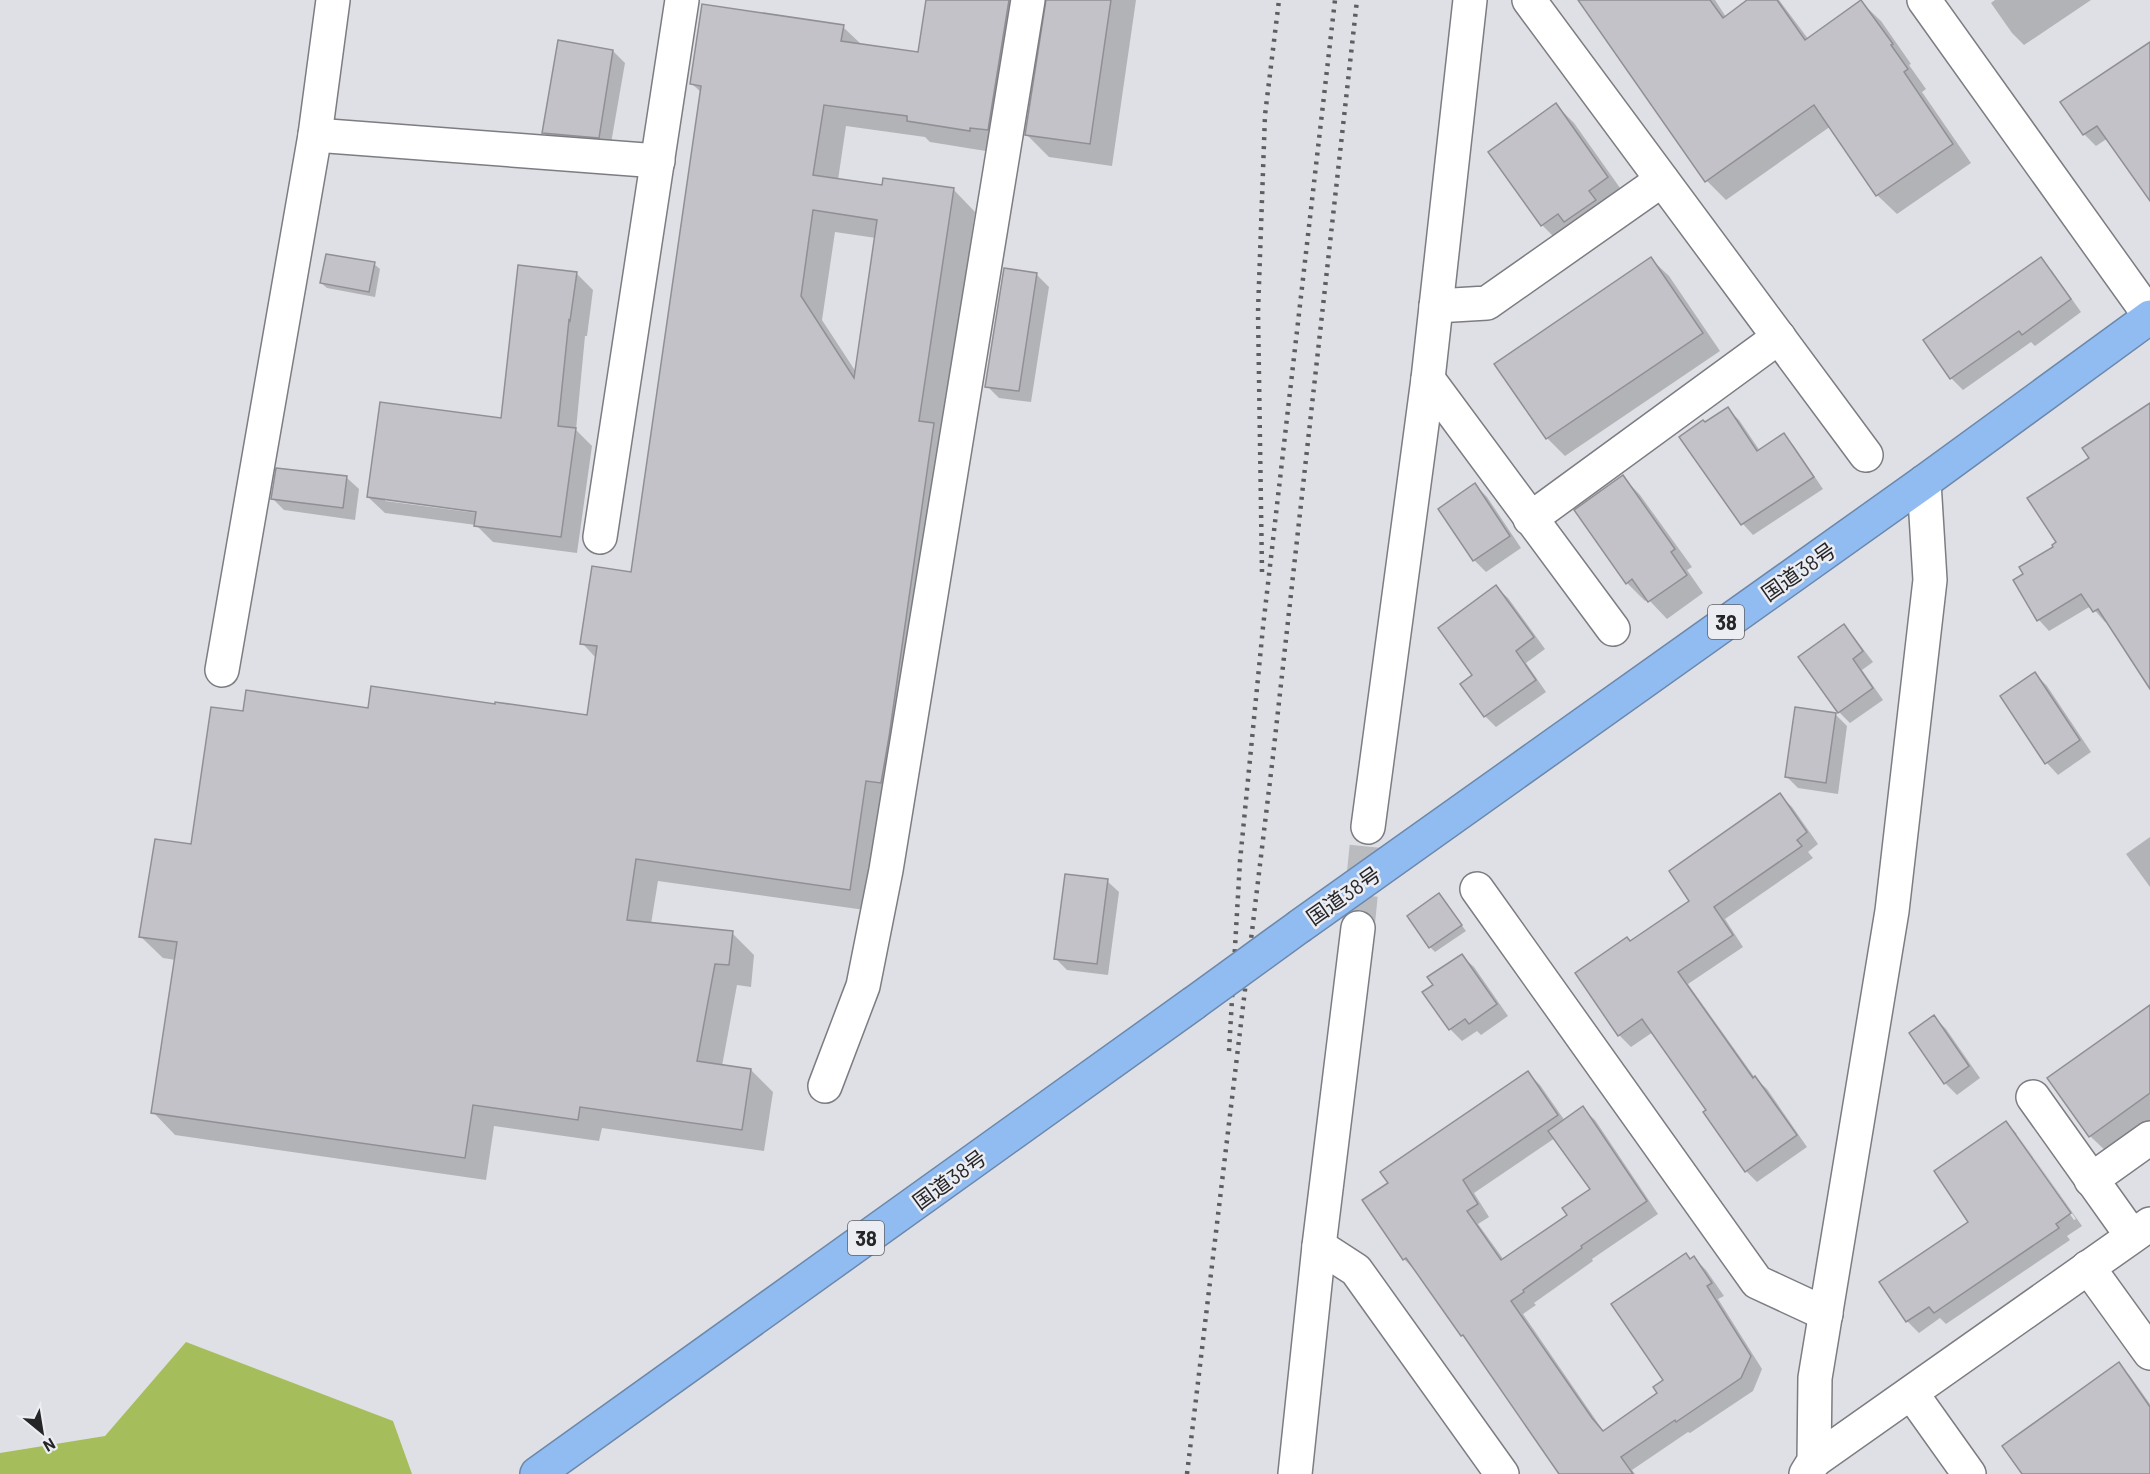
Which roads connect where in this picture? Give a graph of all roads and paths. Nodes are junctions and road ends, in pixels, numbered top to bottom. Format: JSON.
{"nodes":[{"id":1,"x":333,"y":0,"type":"edge"},
{"id":2,"x":682,"y":0,"type":"edge"},
{"id":3,"x":1028,"y":0,"type":"edge"},
{"id":4,"x":1470,"y":0,"type":"edge"},
{"id":5,"x":1529,"y":0,"type":"edge"},
{"id":6,"x":1924,"y":0,"type":"edge"},
{"id":7,"x":315,"y":135,"type":"junction"},
{"id":8,"x":658,"y":161,"type":"junction"},
{"id":9,"x":1662,"y":180,"type":"junction"},
{"id":10,"x":1436,"y":306,"type":"junction"},
{"id":11,"x":2150,"y":316,"type":"edge"},
{"id":12,"x":1779,"y":337,"type":"junction"},
{"id":13,"x":1428,"y":379,"type":"junction"},
{"id":14,"x":1866,"y":455,"type":"dead end"},
{"id":15,"x":1924,"y":482,"type":"junction"},
{"id":16,"x":1530,"y":519,"type":"junction"},
{"id":17,"x":600,"y":537,"type":"dead end"},
{"id":18,"x":1613,"y":629,"type":"dead end"},
{"id":19,"x":222,"y":670,"type":"dead end"},
{"id":20,"x":1368,"y":827,"type":"tunnel mouth"},
{"id":21,"x":1477,"y":889,"type":"dead end"},
{"id":22,"x":1358,"y":928,"type":"tunnel mouth"},
{"id":23,"x":825,"y":1086,"type":"dead end"},
{"id":24,"x":2033,"y":1097,"type":"dead end"},
{"id":25,"x":2150,"y":1138,"type":"edge"},
{"id":26,"x":2091,"y":1180,"type":"junction"},
{"id":27,"x":2141,"y":1230,"type":"edge"},
{"id":28,"x":1319,"y":1246,"type":"junction"},
{"id":29,"x":2088,"y":1267,"type":"junction"},
{"id":30,"x":1826,"y":1314,"type":"junction"},
{"id":31,"x":2150,"y":1353,"type":"edge"},
{"id":32,"x":1912,"y":1394,"type":"junction"},
{"id":33,"x":1810,"y":1468,"type":"edge"},
{"id":34,"x":537,"y":1474,"type":"edge"},
{"id":35,"x":1295,"y":1474,"type":"edge"},
{"id":36,"x":1502,"y":1474,"type":"edge"},
{"id":37,"x":1969,"y":1474,"type":"edge"}],
"edges":[{"from":1,"to":7,"type":"street"},
{"from":2,"to":8,"type":"street"},
{"from":3,"to":23,"type":"street"},
{"from":4,"to":10,"type":"street"},
{"from":5,"to":9,"type":"street"},
{"from":6,"to":11,"type":"street"},
{"from":7,"to":8,"type":"street"},
{"from":7,"to":19,"type":"street"},
{"from":8,"to":17,"type":"street"},
{"from":9,"to":10,"type":"street"},
{"from":9,"to":12,"type":"street"},
{"from":10,"to":13,"type":"street"},
{"from":11,"to":15,"type":"highway","name":"国道38号","number":"38"},
{"from":12,"to":14,"type":"street"},
{"from":12,"to":16,"type":"street"},
{"from":13,"to":16,"type":"street"},
{"from":13,"to":20,"type":"street"},
{"from":15,"to":30,"type":"street"},
{"from":15,"to":34,"type":"highway","name":"国道38号","number":"38","bridge":true},
{"from":16,"to":18,"type":"street"},
{"from":21,"to":30,"type":"street"},
{"from":22,"to":28,"type":"street"},
{"from":24,"to":26,"type":"street"},
{"from":25,"to":26,"type":"street"},
{"from":26,"to":27,"type":"street"},
{"from":27,"to":29,"type":"street"},
{"from":28,"to":35,"type":"street"},
{"from":28,"to":36,"type":"street"},
{"from":29,"to":31,"type":"street"},
{"from":29,"to":32,"type":"street"},
{"from":30,"to":33,"type":"street"},
{"from":32,"to":33,"type":"street"},
{"from":32,"to":37,"type":"street"}]}
